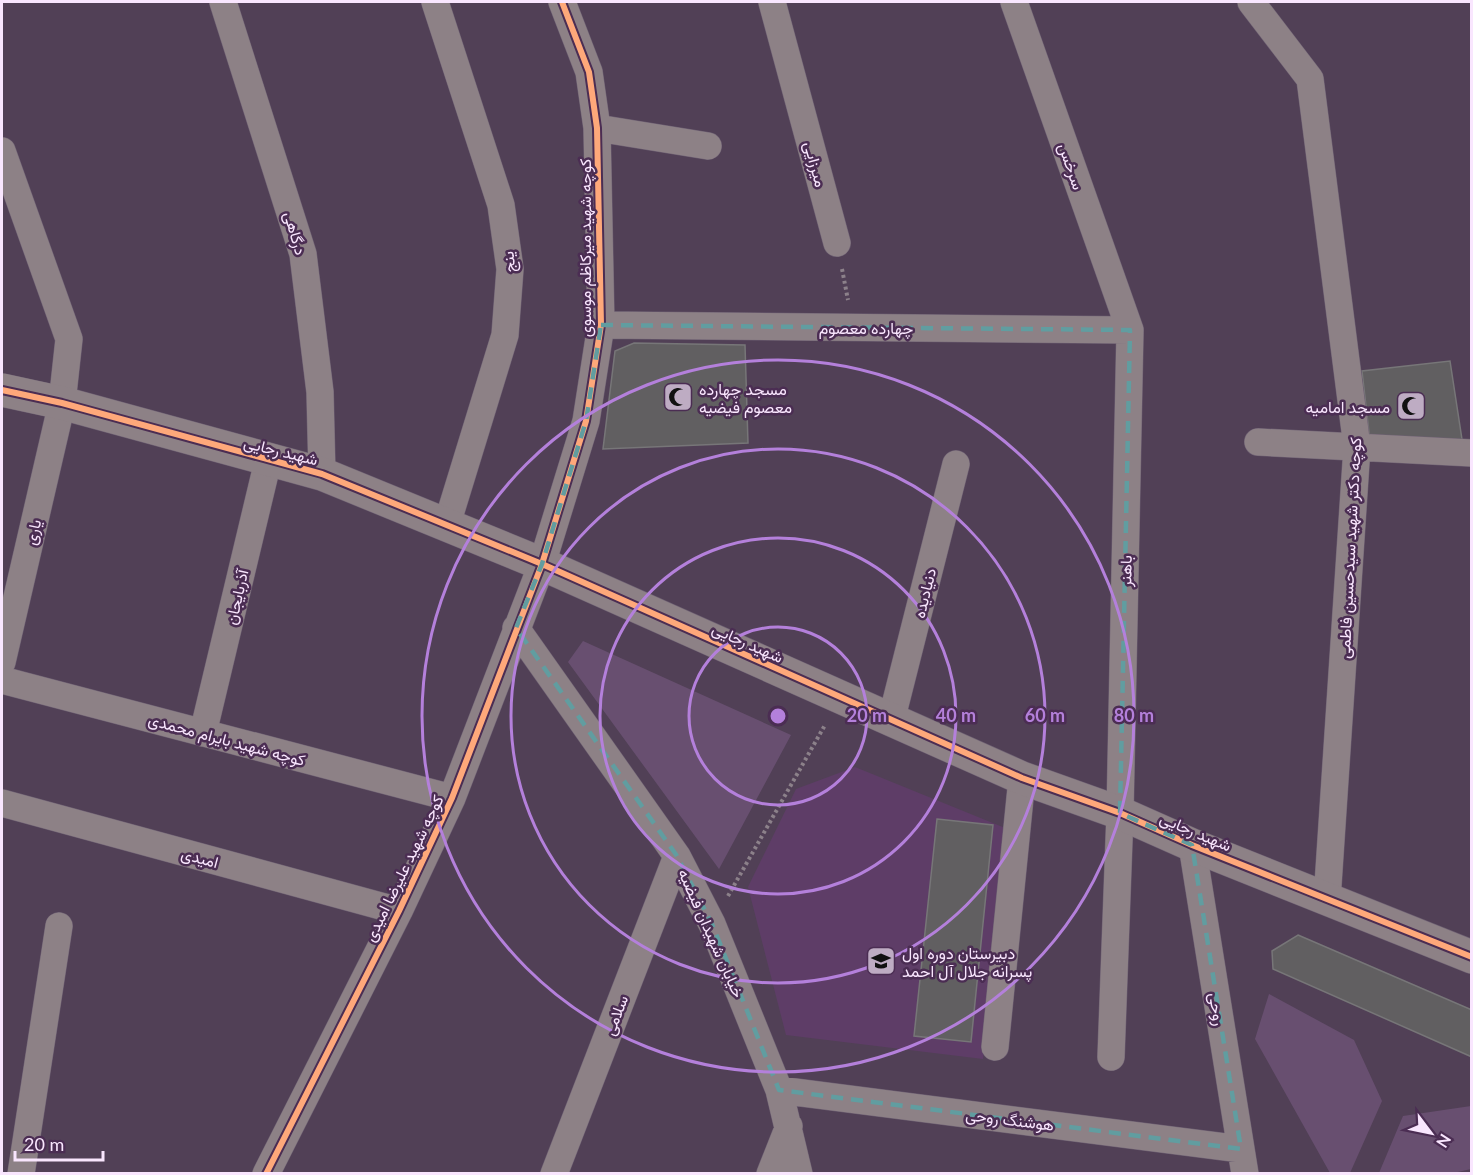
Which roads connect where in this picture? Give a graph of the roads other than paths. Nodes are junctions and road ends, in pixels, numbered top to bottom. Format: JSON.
{"nodes":[{"id":1,"x":223,"y":2,"type":"edge"},
{"id":2,"x":435,"y":2,"type":"edge"},
{"id":3,"x":562,"y":2,"type":"edge"},
{"id":4,"x":772,"y":2,"type":"edge"},
{"id":5,"x":1014,"y":2,"type":"edge"},
{"id":6,"x":1251,"y":2,"type":"edge"},
{"id":7,"x":597,"y":128,"type":"junction"},
{"id":8,"x":708,"y":146,"type":"dead end"},
{"id":9,"x":2,"y":151,"type":"edge"},
{"id":10,"x":837,"y":243,"type":"road end"},
{"id":11,"x":601,"y":326,"type":"junction"},
{"id":12,"x":1130,"y":330,"type":"junction"},
{"id":13,"x":2,"y":390,"type":"edge"},
{"id":14,"x":62,"y":403,"type":"junction"},
{"id":15,"x":1258,"y":442,"type":"dead end"},
{"id":16,"x":1357,"y":447,"type":"junction"},
{"id":17,"x":1472,"y":453,"type":"edge"},
{"id":18,"x":268,"y":461,"type":"junction"},
{"id":19,"x":956,"y":464,"type":"dead end"},
{"id":20,"x":322,"y":474,"type":"junction"},
{"id":21,"x":447,"y":524,"type":"junction"},
{"id":22,"x":542,"y":564,"type":"junction"},
{"id":23,"x":516,"y":628,"type":"junction"},
{"id":24,"x":2,"y":662,"type":"edge"},
{"id":25,"x":2,"y":680,"type":"edge"},
{"id":26,"x":891,"y":721,"type":"junction"},
{"id":27,"x":203,"y":733,"type":"junction"},
{"id":28,"x":1022,"y":778,"type":"junction"},
{"id":29,"x":452,"y":798,"type":"junction"},
{"id":30,"x":2,"y":803,"type":"edge"},
{"id":31,"x":1120,"y":813,"type":"junction"},
{"id":32,"x":1192,"y":845,"type":"junction"},
{"id":33,"x":677,"y":856,"type":"junction"},
{"id":34,"x":1328,"y":900,"type":"junction"},
{"id":35,"x":399,"y":911,"type":"junction"},
{"id":36,"x":59,"y":926,"type":"dead end"},
{"id":37,"x":1472,"y":957,"type":"edge"},
{"id":38,"x":995,"y":1047,"type":"dead end"},
{"id":39,"x":1111,"y":1057,"type":"dead end"},
{"id":40,"x":779,"y":1090,"type":"junction"},
{"id":41,"x":789,"y":1126,"type":"junction"},
{"id":42,"x":1243,"y":1161,"type":"edge"},
{"id":43,"x":21,"y":1173,"type":"edge"},
{"id":44,"x":266,"y":1173,"type":"edge"},
{"id":45,"x":554,"y":1173,"type":"edge"},
{"id":46,"x":770,"y":1173,"type":"edge"},
{"id":47,"x":799,"y":1173,"type":"edge"}],
"edges":[{"from":1,"to":20,"type":"street","name":"درگاهی"},
{"from":2,"to":21,"type":"street","name":"ینج"},
{"from":3,"to":7,"type":"street","name":"کوچه شهید میرکاظم موسوی"},
{"from":4,"to":10,"type":"street","name":"میرزایی"},
{"from":5,"to":12,"type":"street","name":"سرخس"},
{"from":6,"to":16,"type":"street","name":"کوچه دکتر شهید سیدحسین فاطمی"},
{"from":7,"to":8,"type":"street"},
{"from":7,"to":11,"type":"street","name":"کوچه شهید میرکاظم موسوی"},
{"from":9,"to":14,"type":"street","name":"یاری"},
{"from":11,"to":12,"type":"street","name":"چهارده معصوم"},
{"from":11,"to":22,"type":"street","name":"کوچه شهید میرکاظم موسوی"},
{"from":12,"to":31,"type":"street","name":"باهنر"},
{"from":13,"to":14,"type":"street","name":"شهید رجایی"},
{"from":14,"to":18,"type":"street","name":"شهید رجایی"},
{"from":14,"to":24,"type":"street","name":"یاری"},
{"from":15,"to":16,"type":"street"},
{"from":16,"to":17,"type":"street"},
{"from":16,"to":34,"type":"street","name":"کوچه دکتر شهید سیدحسین فاطمی"},
{"from":18,"to":20,"type":"street","name":"شهید رجایی"},
{"from":18,"to":27,"type":"street","name":"آذربایجان"},
{"from":19,"to":26,"type":"street","name":"دنیادیده"},
{"from":20,"to":21,"type":"street","name":"شهید رجایی"},
{"from":21,"to":22,"type":"street","name":"شهید رجایی"},
{"from":22,"to":23,"type":"street","name":"کوچه شهید علیرضا امیدی"},
{"from":22,"to":26,"type":"street","name":"شهید رجایی"},
{"from":23,"to":29,"type":"street","name":"کوچه شهید علیرضا امیدی"},
{"from":23,"to":33,"type":"street","name":"خیابان شهیدان فیضیه"},
{"from":25,"to":27,"type":"street","name":"کوچه شهید بایرام محمدی"},
{"from":26,"to":28,"type":"street","name":"شهید رجایی"},
{"from":27,"to":29,"type":"street","name":"کوچه شهید بایرام محمدی"},
{"from":28,"to":31,"type":"street","name":"شهید رجایی"},
{"from":28,"to":38,"type":"street"},
{"from":29,"to":35,"type":"street","name":"کوچه شهید علیرضا امیدی"},
{"from":30,"to":35,"type":"street","name":"امیدی"},
{"from":31,"to":32,"type":"street","name":"شهید رجایی"},
{"from":31,"to":39,"type":"street","name":"باهنر"},
{"from":32,"to":34,"type":"street","name":"شهید رجایی"},
{"from":32,"to":42,"type":"street","name":"روحی"},
{"from":33,"to":40,"type":"street","name":"خیابان شهیدان فیضیه"},
{"from":33,"to":45,"type":"street","name":"سلامی"},
{"from":34,"to":37,"type":"street","name":"شهید رجایی"},
{"from":35,"to":44,"type":"street","name":"کوچه شهید علیرضا امیدی"},
{"from":36,"to":43,"type":"street"},
{"from":40,"to":41,"type":"street","name":"خیابان شهیدان فیضیه"},
{"from":40,"to":42,"type":"street","name":"هوشنگ روحی"},
{"from":41,"to":46,"type":"street"},
{"from":41,"to":47,"type":"street","name":"خیابان شهیدان فیضیه"}]}
